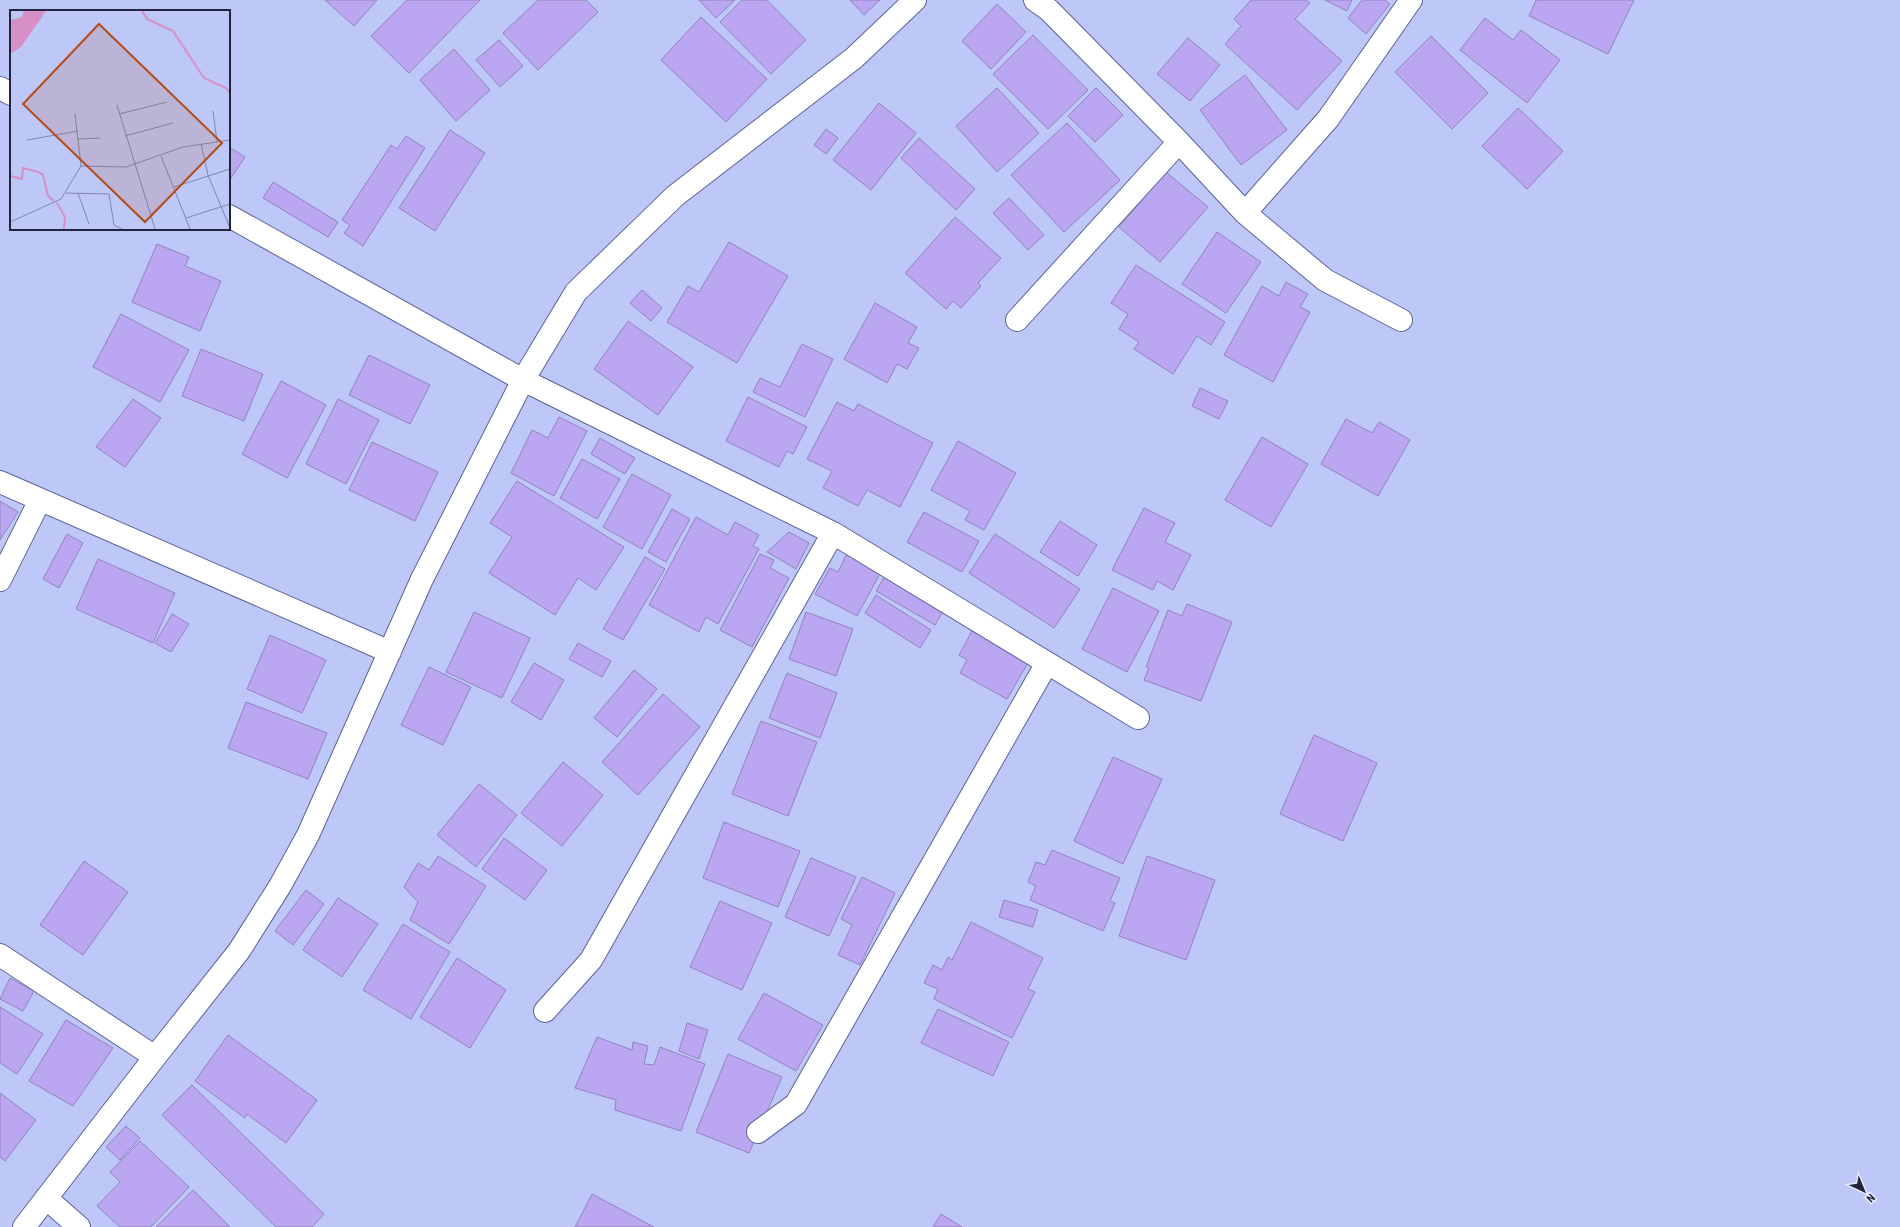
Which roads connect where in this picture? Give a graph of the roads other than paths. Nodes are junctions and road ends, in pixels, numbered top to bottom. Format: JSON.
{"nodes":[{"id":1,"x":915,"y":0,"type":"edge"},
{"id":2,"x":1035,"y":0,"type":"edge"},
{"id":3,"x":1411,"y":0,"type":"edge"},
{"id":4,"x":0,"y":88,"type":"edge"},
{"id":5,"x":10,"y":93,"type":"edge"},
{"id":6,"x":1179,"y":142,"type":"junction"},
{"id":7,"x":1245,"y":213,"type":"junction"},
{"id":8,"x":230,"y":217,"type":"edge"},
{"id":9,"x":1017,"y":320,"type":"dead end"},
{"id":10,"x":1401,"y":320,"type":"dead end"},
{"id":11,"x":523,"y":380,"type":"junction"},
{"id":12,"x":0,"y":482,"type":"edge"},
{"id":13,"x":40,"y":500,"type":"junction"},
{"id":14,"x":833,"y":534,"type":"junction"},
{"id":15,"x":0,"y":580,"type":"edge"},
{"id":16,"x":390,"y":652,"type":"junction"},
{"id":17,"x":1048,"y":663,"type":"junction"},
{"id":18,"x":1138,"y":718,"type":"dead end"},
{"id":19,"x":0,"y":956,"type":"edge"},
{"id":20,"x":546,"y":1011,"type":"dead end"},
{"id":21,"x":155,"y":1057,"type":"junction"},
{"id":22,"x":758,"y":1132,"type":"dead end"},
{"id":23,"x":46,"y":1198,"type":"junction"},
{"id":24,"x":24,"y":1227,"type":"edge"},
{"id":25,"x":80,"y":1227,"type":"edge"}],
"edges":[{"from":1,"to":11,"type":"street"},
{"from":2,"to":6,"type":"street"},
{"from":3,"to":7,"type":"street"},
{"from":4,"to":5,"type":"street"},
{"from":6,"to":7,"type":"street"},
{"from":6,"to":9,"type":"street"},
{"from":7,"to":10,"type":"street"},
{"from":8,"to":11,"type":"street"},
{"from":11,"to":14,"type":"street"},
{"from":11,"to":16,"type":"street"},
{"from":12,"to":13,"type":"street"},
{"from":13,"to":15,"type":"street"},
{"from":13,"to":16,"type":"street"},
{"from":14,"to":17,"type":"street"},
{"from":14,"to":20,"type":"street"},
{"from":16,"to":21,"type":"street"},
{"from":17,"to":18,"type":"street"},
{"from":17,"to":22,"type":"street"},
{"from":19,"to":21,"type":"street"},
{"from":21,"to":23,"type":"street"},
{"from":23,"to":24,"type":"street"},
{"from":23,"to":25,"type":"street"}]}
